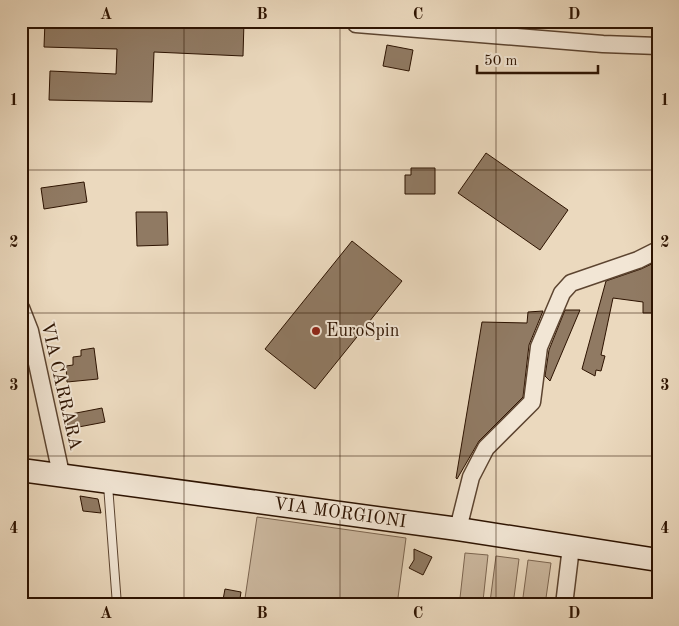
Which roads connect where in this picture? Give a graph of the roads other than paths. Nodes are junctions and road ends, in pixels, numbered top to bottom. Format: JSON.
{"nodes":[{"id":1,"x":356,"y":24,"type":"dead end"},
{"id":2,"x":658,"y":46,"type":"edge"},
{"id":3,"x":658,"y":250,"type":"edge"},
{"id":4,"x":21,"y":308,"type":"edge"},
{"id":5,"x":21,"y":470,"type":"edge"},
{"id":6,"x":61,"y":474,"type":"junction"},
{"id":7,"x":107,"y":481,"type":"junction"},
{"id":8,"x":458,"y":530,"type":"junction"},
{"id":9,"x":571,"y":547,"type":"junction"},
{"id":10,"x":658,"y":560,"type":"edge"},
{"id":11,"x":117,"y":605,"type":"edge"},
{"id":12,"x":564,"y":605,"type":"edge"}],
"edges":[{"from":1,"to":2,"type":"street"},
{"from":3,"to":8,"type":"street"},
{"from":4,"to":6,"type":"street","name":"VIA CARRARA"},
{"from":5,"to":6,"type":"main road","name":"VIA MORGIONI"},
{"from":6,"to":7,"type":"main road","name":"VIA MORGIONI"},
{"from":7,"to":8,"type":"main road","name":"VIA MORGIONI"},
{"from":7,"to":11,"type":"lane"},
{"from":8,"to":9,"type":"main road","name":"VIA MORGIONI"},
{"from":9,"to":10,"type":"main road","name":"VIA MORGIONI"},
{"from":9,"to":12,"type":"street"}]}
